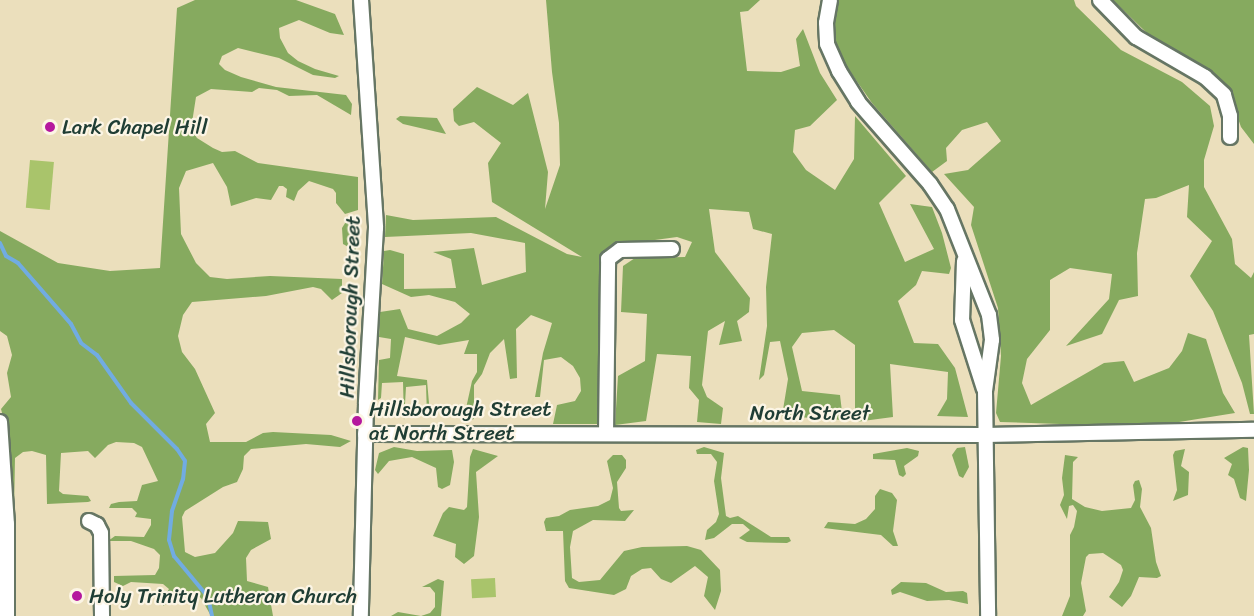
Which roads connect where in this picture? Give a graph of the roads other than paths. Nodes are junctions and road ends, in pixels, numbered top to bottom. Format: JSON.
{"nodes":[{"id":1,"x":361,"y":0,"type":"edge"},
{"id":2,"x":830,"y":0,"type":"edge"},
{"id":3,"x":1100,"y":0,"type":"edge"},
{"id":4,"x":1230,"y":137,"type":"dead end"},
{"id":5,"x":672,"y":249,"type":"dead end"},
{"id":6,"x":964,"y":257,"type":"junction"},
{"id":7,"x":985,"y":391,"type":"junction"},
{"id":8,"x":0,"y":422,"type":"edge"},
{"id":9,"x":1254,"y":430,"type":"edge"},
{"id":10,"x":365,"y":434,"type":"junction"},
{"id":11,"x":606,"y":434,"type":"junction"},
{"id":12,"x":985,"y":435,"type":"junction"},
{"id":13,"x":89,"y":521,"type":"dead end"},
{"id":14,"x":7,"y":616,"type":"edge"},
{"id":15,"x":102,"y":616,"type":"edge"},
{"id":16,"x":362,"y":616,"type":"edge"},
{"id":17,"x":988,"y":616,"type":"edge"}],
"edges":[{"from":1,"to":10,"type":"street","name":"Hillsborough Street"},
{"from":2,"to":6,"type":"street"},
{"from":3,"to":4,"type":"street"},
{"from":5,"to":11,"type":"street"},
{"from":6,"to":7,"type":"street"},
{"from":6,"to":7,"type":"street"},
{"from":7,"to":12,"type":"street"},
{"from":8,"to":14,"type":"street"},
{"from":9,"to":12,"type":"street","name":"North Street"},
{"from":10,"to":11,"type":"street","name":"North Street"},
{"from":10,"to":16,"type":"street","name":"Hillsborough Street"},
{"from":11,"to":12,"type":"street","name":"North Street"},
{"from":12,"to":17,"type":"street"},
{"from":13,"to":15,"type":"street"}]}
